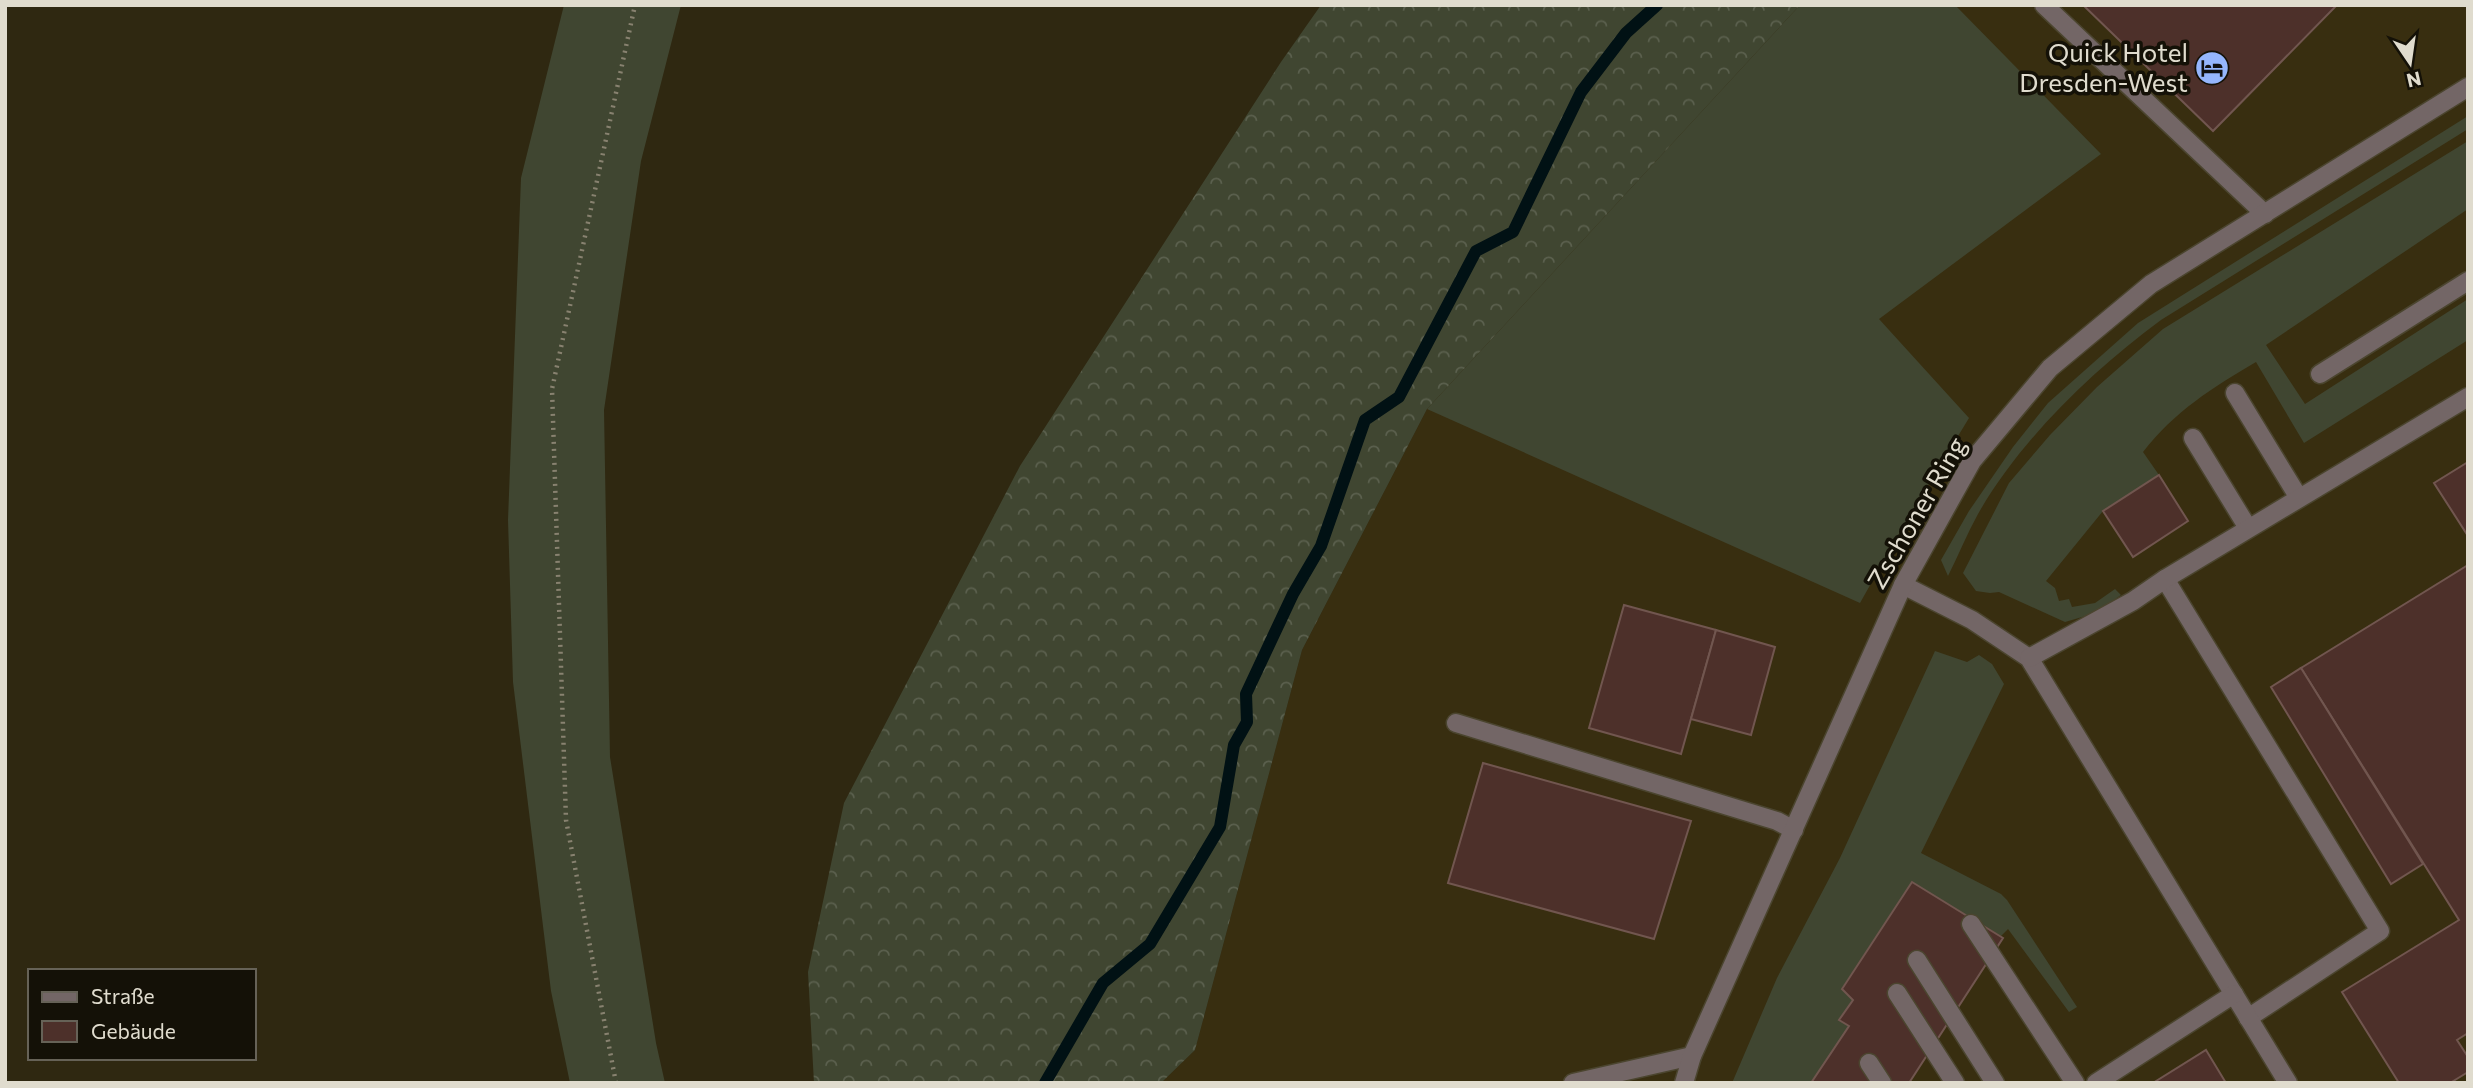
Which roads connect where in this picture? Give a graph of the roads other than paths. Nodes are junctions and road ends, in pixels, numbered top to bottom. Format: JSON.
{"nodes":[{"id":1,"x":2044,"y":5,"type":"edge"},
{"id":2,"x":2468,"y":87,"type":"edge"},
{"id":3,"x":2265,"y":214,"type":"junction"},
{"id":4,"x":2468,"y":281,"type":"edge"},
{"id":5,"x":2320,"y":374,"type":"dead end"},
{"id":6,"x":2235,"y":393,"type":"dead end"},
{"id":7,"x":2468,"y":397,"type":"edge"},
{"id":8,"x":2193,"y":438,"type":"dead end"},
{"id":9,"x":2299,"y":498,"type":"junction"},
{"id":10,"x":2248,"y":528,"type":"junction"},
{"id":11,"x":2165,"y":579,"type":"junction"},
{"id":12,"x":1903,"y":585,"type":"junction"},
{"id":13,"x":2029,"y":658,"type":"junction"},
{"id":14,"x":1457,"y":723,"type":"dead end"},
{"id":15,"x":1794,"y":830,"type":"junction"},
{"id":16,"x":1971,"y":924,"type":"dead end"},
{"id":17,"x":1917,"y":960,"type":"dead end"},
{"id":18,"x":1897,"y":993,"type":"dead end"},
{"id":19,"x":2234,"y":994,"type":"junction"},
{"id":20,"x":2248,"y":1018,"type":"junction"},
{"id":21,"x":1692,"y":1056,"type":"junction"},
{"id":22,"x":1869,"y":1063,"type":"dead end"},
{"id":23,"x":1573,"y":1083,"type":"edge"},
{"id":24,"x":1684,"y":1083,"type":"edge"},
{"id":25,"x":1882,"y":1083,"type":"edge"},
{"id":26,"x":1955,"y":1083,"type":"edge"},
{"id":27,"x":1995,"y":1083,"type":"edge"},
{"id":28,"x":2076,"y":1083,"type":"edge"},
{"id":29,"x":2096,"y":1083,"type":"edge"},
{"id":30,"x":2288,"y":1083,"type":"edge"}],
"edges":[{"from":1,"to":3,"type":"street"},
{"from":2,"to":3,"type":"street","name":"Zschoner Ring"},
{"from":3,"to":12,"type":"street","name":"Zschoner Ring"},
{"from":4,"to":5,"type":"street"},
{"from":6,"to":9,"type":"street"},
{"from":7,"to":9,"type":"street"},
{"from":8,"to":10,"type":"street"},
{"from":9,"to":10,"type":"street"},
{"from":10,"to":11,"type":"street"},
{"from":11,"to":13,"type":"street"},
{"from":11,"to":20,"type":"street"},
{"from":12,"to":13,"type":"street"},
{"from":12,"to":15,"type":"street","name":"Zschoner Ring"},
{"from":13,"to":19,"type":"street"},
{"from":14,"to":15,"type":"street"},
{"from":15,"to":21,"type":"street","name":"Zschoner Ring"},
{"from":16,"to":28,"type":"street"},
{"from":17,"to":27,"type":"street"},
{"from":18,"to":26,"type":"street"},
{"from":19,"to":20,"type":"street"},
{"from":19,"to":29,"type":"street"},
{"from":20,"to":30,"type":"street"},
{"from":21,"to":23,"type":"street"},
{"from":21,"to":24,"type":"street","name":"Zschoner Ring"},
{"from":22,"to":25,"type":"street"}]}
